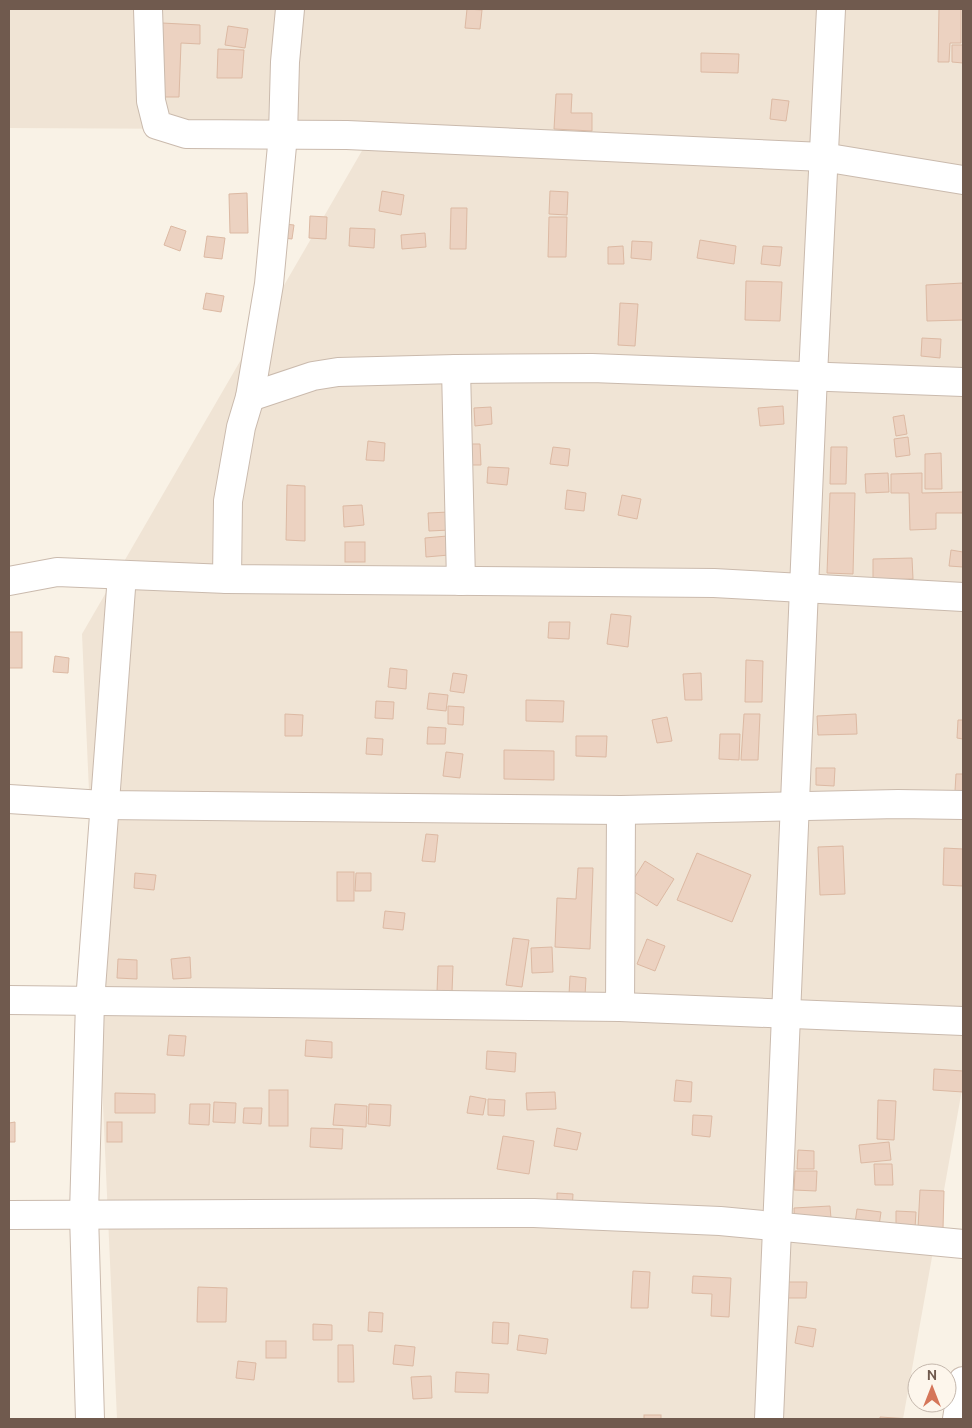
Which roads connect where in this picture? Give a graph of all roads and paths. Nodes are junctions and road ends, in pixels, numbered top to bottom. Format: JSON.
{"nodes":[{"id":1,"x":148,"y":9,"type":"edge"},
{"id":2,"x":290,"y":9,"type":"edge"},
{"id":3,"x":832,"y":9,"type":"edge"},
{"id":4,"x":283,"y":135,"type":"junction"},
{"id":5,"x":823,"y":157,"type":"junction"},
{"id":6,"x":963,"y":180,"type":"edge"},
{"id":7,"x":456,"y":369,"type":"junction"},
{"id":8,"x":813,"y":375,"type":"junction"},
{"id":9,"x":963,"y":382,"type":"edge"},
{"id":10,"x":250,"y":397,"type":"junction"},
{"id":11,"x":122,"y":575,"type":"junction"},
{"id":12,"x":227,"y":579,"type":"junction"},
{"id":13,"x":9,"y":581,"type":"edge"},
{"id":14,"x":461,"y":581,"type":"junction"},
{"id":15,"x":804,"y":588,"type":"junction"},
{"id":16,"x":963,"y":597,"type":"edge"},
{"id":17,"x":9,"y":799,"type":"edge"},
{"id":18,"x":963,"y":804,"type":"edge"},
{"id":19,"x":103,"y":805,"type":"junction"},
{"id":20,"x":796,"y":806,"type":"junction"},
{"id":21,"x":621,"y":810,"type":"junction"},
{"id":22,"x":9,"y":1000,"type":"edge"},
{"id":23,"x":90,"y":1002,"type":"junction"},
{"id":24,"x":620,"y":1007,"type":"junction"},
{"id":25,"x":785,"y":1015,"type":"junction"},
{"id":26,"x":963,"y":1021,"type":"edge"},
{"id":27,"x":84,"y":1214,"type":"junction"},
{"id":28,"x":9,"y":1215,"type":"edge"},
{"id":29,"x":776,"y":1226,"type":"junction"},
{"id":30,"x":963,"y":1244,"type":"edge"},
{"id":31,"x":963,"y":1381,"type":"edge"},
{"id":32,"x":90,"y":1419,"type":"edge"},
{"id":33,"x":769,"y":1419,"type":"edge"},
{"id":34,"x":957,"y":1419,"type":"edge"}],
"edges":[{"from":1,"to":4,"type":"street"},
{"from":2,"to":4,"type":"street"},
{"from":3,"to":5,"type":"street"},
{"from":4,"to":5,"type":"street"},
{"from":4,"to":10,"type":"street"},
{"from":5,"to":6,"type":"street"},
{"from":5,"to":8,"type":"street"},
{"from":7,"to":8,"type":"street"},
{"from":7,"to":10,"type":"street"},
{"from":7,"to":14,"type":"street"},
{"from":8,"to":9,"type":"street"},
{"from":8,"to":15,"type":"street"},
{"from":10,"to":12,"type":"street"},
{"from":11,"to":12,"type":"street"},
{"from":11,"to":13,"type":"street"},
{"from":11,"to":19,"type":"street"},
{"from":12,"to":14,"type":"street"},
{"from":14,"to":15,"type":"street"},
{"from":15,"to":16,"type":"street"},
{"from":15,"to":20,"type":"street"},
{"from":17,"to":19,"type":"street"},
{"from":18,"to":20,"type":"street"},
{"from":19,"to":21,"type":"street"},
{"from":19,"to":23,"type":"street"},
{"from":20,"to":21,"type":"street"},
{"from":20,"to":25,"type":"street"},
{"from":21,"to":24,"type":"street"},
{"from":22,"to":23,"type":"street"},
{"from":23,"to":24,"type":"street"},
{"from":23,"to":27,"type":"street"},
{"from":24,"to":25,"type":"street"},
{"from":25,"to":26,"type":"street"},
{"from":25,"to":29,"type":"street"},
{"from":27,"to":28,"type":"street"},
{"from":27,"to":29,"type":"street"},
{"from":27,"to":32,"type":"street"},
{"from":29,"to":30,"type":"street"},
{"from":29,"to":33,"type":"street"},
{"from":31,"to":34,"type":"street"}]}
